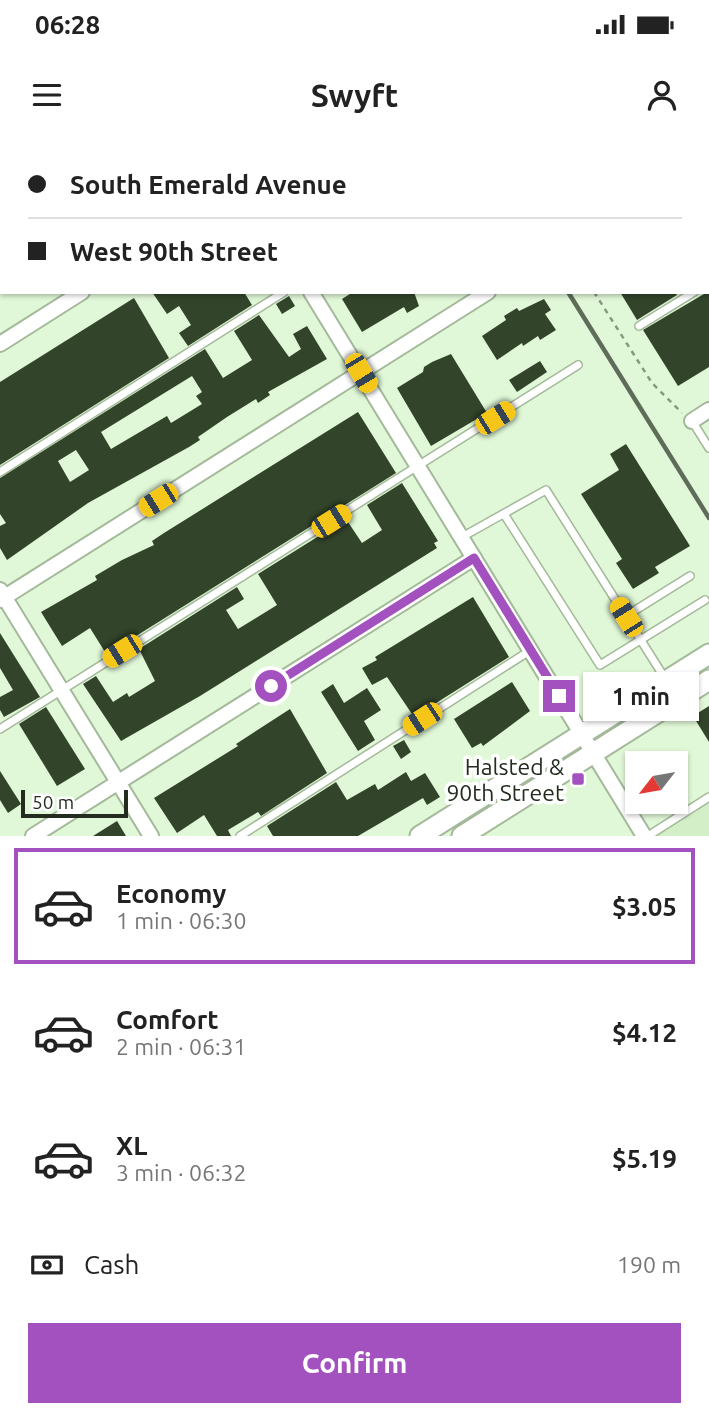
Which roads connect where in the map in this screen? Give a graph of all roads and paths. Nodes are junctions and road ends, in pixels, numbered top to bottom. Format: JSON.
{"nodes":[{"id":1,"x":79,"y":294,"type":"edge"},
{"id":2,"x":281,"y":294,"type":"edge"},
{"id":3,"x":312,"y":294,"type":"edge"},
{"id":4,"x":485,"y":294,"type":"edge"},
{"id":5,"x":595,"y":294,"type":"edge"},
{"id":6,"x":691,"y":294,"type":"edge"},
{"id":7,"x":639,"y":327,"type":"dead end"},
{"id":8,"x":0,"y":344,"type":"edge"},
{"id":9,"x":578,"y":365,"type":"dead end"},
{"id":10,"x":361,"y":373,"type":"junction"},
{"id":11,"x":709,"y":410,"type":"edge"},
{"id":12,"x":692,"y":421,"type":"junction"},
{"id":13,"x":709,"y":448,"type":"edge"},
{"id":14,"x":418,"y":466,"type":"junction"},
{"id":15,"x":0,"y":472,"type":"edge"},
{"id":16,"x":504,"y":514,"type":"junction"},
{"id":17,"x":462,"y":537,"type":"junction"},
{"id":18,"x":474,"y":558,"type":"junction"},
{"id":19,"x":690,"y":576,"type":"dead end"},
{"id":20,"x":1,"y":595,"type":"edge"},
{"id":21,"x":705,"y":600,"type":"dead end"},
{"id":22,"x":626,"y":617,"type":"junction"},
{"id":23,"x":641,"y":640,"type":"junction"},
{"id":24,"x":531,"y":650,"type":"junction"},
{"id":25,"x":709,"y":654,"type":"edge"},
{"id":26,"x":667,"y":680,"type":"junction"},
{"id":27,"x":709,"y":680,"type":"edge"},
{"id":28,"x":61,"y":690,"type":"junction"},
{"id":29,"x":0,"y":729,"type":"edge"},
{"id":30,"x":582,"y":734,"type":"junction"},
{"id":31,"x":594,"y":753,"type":"junction"},
{"id":32,"x":118,"y":782,"type":"junction"},
{"id":33,"x":709,"y":797,"type":"edge"},
{"id":34,"x":33,"y":836,"type":"edge"},
{"id":35,"x":151,"y":836,"type":"edge"},
{"id":36,"x":240,"y":836,"type":"edge"},
{"id":37,"x":420,"y":836,"type":"edge"},
{"id":38,"x":462,"y":836,"type":"edge"},
{"id":39,"x":646,"y":836,"type":"edge"}],
"edges":[{"from":1,"to":8,"type":"street"},
{"from":2,"to":15,"type":"lane"},
{"from":3,"to":10,"type":"street"},
{"from":4,"to":10,"type":"street"},
{"from":5,"to":12,"type":"path"},
{"from":6,"to":7,"type":"lane"},
{"from":9,"to":14,"type":"lane"},
{"from":10,"to":14,"type":"street"},
{"from":10,"to":20,"type":"street"},
{"from":11,"to":12,"type":"street"},
{"from":12,"to":13,"type":"lane"},
{"from":14,"to":17,"type":"street"},
{"from":14,"to":28,"type":"lane"},
{"from":16,"to":17,"type":"lane"},
{"from":16,"to":22,"type":"lane"},
{"from":16,"to":23,"type":"lane"},
{"from":17,"to":18,"type":"street"},
{"from":18,"to":24,"type":"street"},
{"from":18,"to":32,"type":"street"},
{"from":19,"to":22,"type":"lane"},
{"from":20,"to":28,"type":"street"},
{"from":21,"to":23,"type":"lane"},
{"from":22,"to":23,"type":"lane"},
{"from":23,"to":26,"type":"lane"},
{"from":24,"to":30,"type":"street"},
{"from":24,"to":36,"type":"lane"},
{"from":25,"to":26,"type":"main road"},
{"from":26,"to":30,"type":"main road"},
{"from":27,"to":31,"type":"main road"},
{"from":28,"to":29,"type":"lane"},
{"from":28,"to":32,"type":"street"},
{"from":30,"to":31,"type":"street"},
{"from":30,"to":37,"type":"main road"},
{"from":31,"to":38,"type":"main road"},
{"from":31,"to":39,"type":"street"},
{"from":32,"to":34,"type":"street"},
{"from":32,"to":35,"type":"street"},
{"from":33,"to":39,"type":"lane"}]}
